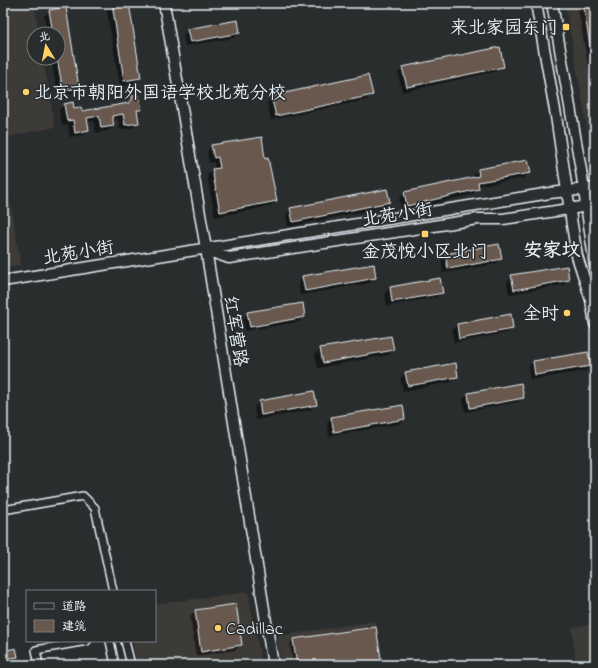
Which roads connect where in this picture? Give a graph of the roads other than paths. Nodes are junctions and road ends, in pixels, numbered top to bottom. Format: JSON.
{"nodes":[{"id":1,"x":164,"y":3,"type":"edge"},
{"id":2,"x":536,"y":3,"type":"edge"},
{"id":3,"x":552,"y":3,"type":"edge"},
{"id":4,"x":595,"y":188,"type":"edge"},
{"id":5,"x":584,"y":190,"type":"junction"},
{"id":6,"x":567,"y":191,"type":"junction"},
{"id":7,"x":590,"y":205,"type":"edge"},
{"id":8,"x":569,"y":209,"type":"junction"},
{"id":9,"x":206,"y":249,"type":"junction"},
{"id":10,"x":595,"y":266,"type":"edge"},
{"id":11,"x":3,"y":281,"type":"edge"},
{"id":12,"x":595,"y":324,"type":"edge"},
{"id":13,"x":3,"y":510,"type":"edge"},
{"id":14,"x":113,"y":590,"type":"edge"},
{"id":15,"x":81,"y":642,"type":"edge"},
{"id":16,"x":110,"y":642,"type":"edge"},
{"id":17,"x":125,"y":642,"type":"edge"},
{"id":18,"x":39,"y":665,"type":"edge"},
{"id":19,"x":116,"y":665,"type":"edge"},
{"id":20,"x":131,"y":665,"type":"edge"},
{"id":21,"x":273,"y":665,"type":"edge"}],
"edges":[{"from":1,"to":9,"type":"street","name":"红军营路"},
{"from":2,"to":6,"type":"street"},
{"from":3,"to":5,"type":"street"},
{"from":4,"to":5,"type":"street","name":"北苑小街"},
{"from":5,"to":6,"type":"street","name":"北苑小街"},
{"from":5,"to":7,"type":"street"},
{"from":6,"to":8,"type":"street"},
{"from":6,"to":9,"type":"street","name":"北苑小街"},
{"from":7,"to":8,"type":"street","name":"北苑小街"},
{"from":7,"to":10,"type":"street"},
{"from":8,"to":9,"type":"street","name":"北苑小街"},
{"from":8,"to":12,"type":"street"},
{"from":9,"to":11,"type":"street","name":"北苑小街"},
{"from":9,"to":21,"type":"street","name":"红军营路"},
{"from":13,"to":14,"type":"street"},
{"from":15,"to":18,"type":"street"},
{"from":16,"to":19,"type":"street"},
{"from":17,"to":20,"type":"street"}]}
